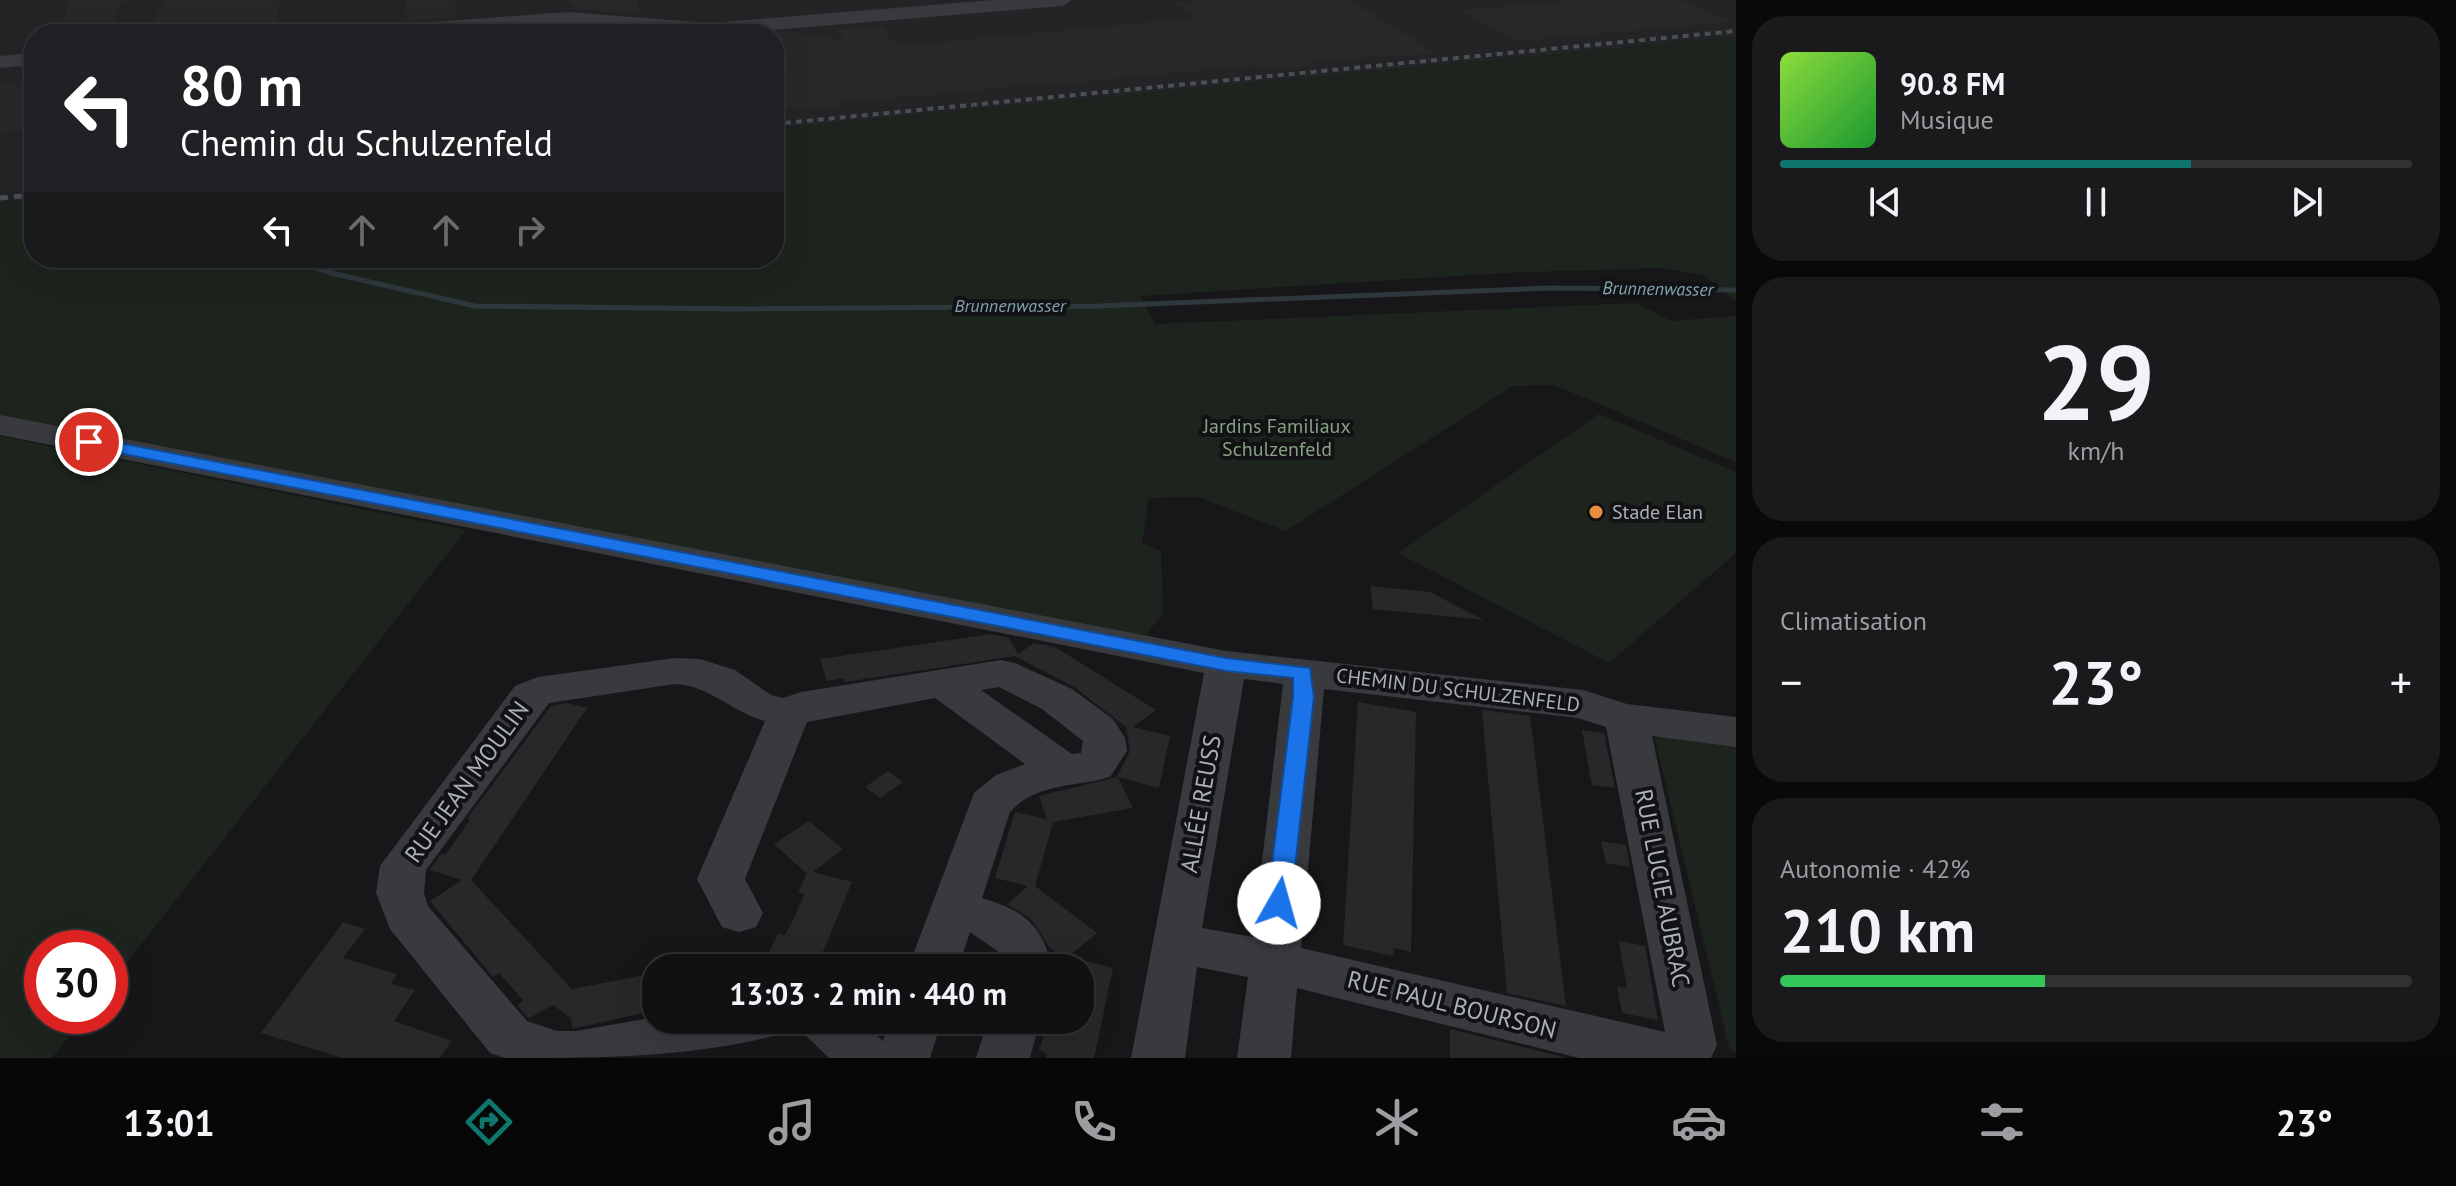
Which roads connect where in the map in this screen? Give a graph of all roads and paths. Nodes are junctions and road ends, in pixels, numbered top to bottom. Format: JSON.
{"nodes":[{"id":1,"x":1063,"y":0,"type":"edge"},
{"id":2,"x":487,"y":24,"type":"edge"},
{"id":3,"x":645,"y":24,"type":"edge"},
{"id":4,"x":771,"y":24,"type":"edge"},
{"id":5,"x":24,"y":60,"type":"edge"},
{"id":6,"x":0,"y":62,"type":"edge"},
{"id":7,"x":0,"y":425,"type":"edge"},
{"id":8,"x":1226,"y":664,"type":"junction"},
{"id":9,"x":1303,"y":673,"type":"junction"},
{"id":10,"x":789,"y":714,"type":"junction"},
{"id":11,"x":1623,"y":718,"type":"junction"},
{"id":12,"x":1736,"y":732,"type":"edge"},
{"id":13,"x":954,"y":908,"type":"junction"},
{"id":14,"x":739,"y":913,"type":"dead end"},
{"id":15,"x":1175,"y":943,"type":"junction"},
{"id":16,"x":938,"y":954,"type":"edge"},
{"id":17,"x":1024,"y":954,"type":"edge"},
{"id":18,"x":1272,"y":961,"type":"junction"},
{"id":19,"x":684,"y":1034,"type":"edge"},
{"id":20,"x":838,"y":1034,"type":"edge"},
{"id":21,"x":911,"y":1034,"type":"edge"},
{"id":22,"x":1010,"y":1034,"type":"edge"},
{"id":23,"x":1680,"y":1055,"type":"joint"},
{"id":24,"x":865,"y":1058,"type":"edge"},
{"id":25,"x":903,"y":1058,"type":"edge"},
{"id":26,"x":1003,"y":1058,"type":"edge"},
{"id":27,"x":1158,"y":1058,"type":"edge"},
{"id":28,"x":1264,"y":1058,"type":"edge"}],
"edges":[{"from":1,"to":4,"type":"street"},
{"from":2,"to":3,"type":"street"},
{"from":5,"to":6,"type":"street"},
{"from":7,"to":8,"type":"street","name":"CHEMIN DU SCHULZENFELD"},
{"from":8,"to":9,"type":"street","name":"CHEMIN DU SCHULZENFELD"},
{"from":8,"to":15,"type":"street","name":"ALLÉE REUSS"},
{"from":9,"to":11,"type":"street","name":"CHEMIN DU SCHULZENFELD"},
{"from":9,"to":18,"type":"street"},
{"from":10,"to":13,"type":"street"},
{"from":10,"to":14,"type":"street"},
{"from":10,"to":19,"type":"street","name":"RUE JEAN MOULIN"},
{"from":11,"to":12,"type":"street","name":"CHEMIN DU SCHULZENFELD"},
{"from":11,"to":23,"type":"street","name":"RUE LUCIE AUBRAC"},
{"from":13,"to":16,"type":"street"},
{"from":13,"to":17,"type":"street"},
{"from":15,"to":18,"type":"street"},
{"from":15,"to":27,"type":"street","name":"ALLÉE REUSS"},
{"from":18,"to":23,"type":"street","name":"RUE PAUL BOURSON"},
{"from":18,"to":28,"type":"street"},
{"from":20,"to":24,"type":"street"},
{"from":21,"to":25,"type":"street"},
{"from":22,"to":26,"type":"street"}]}
